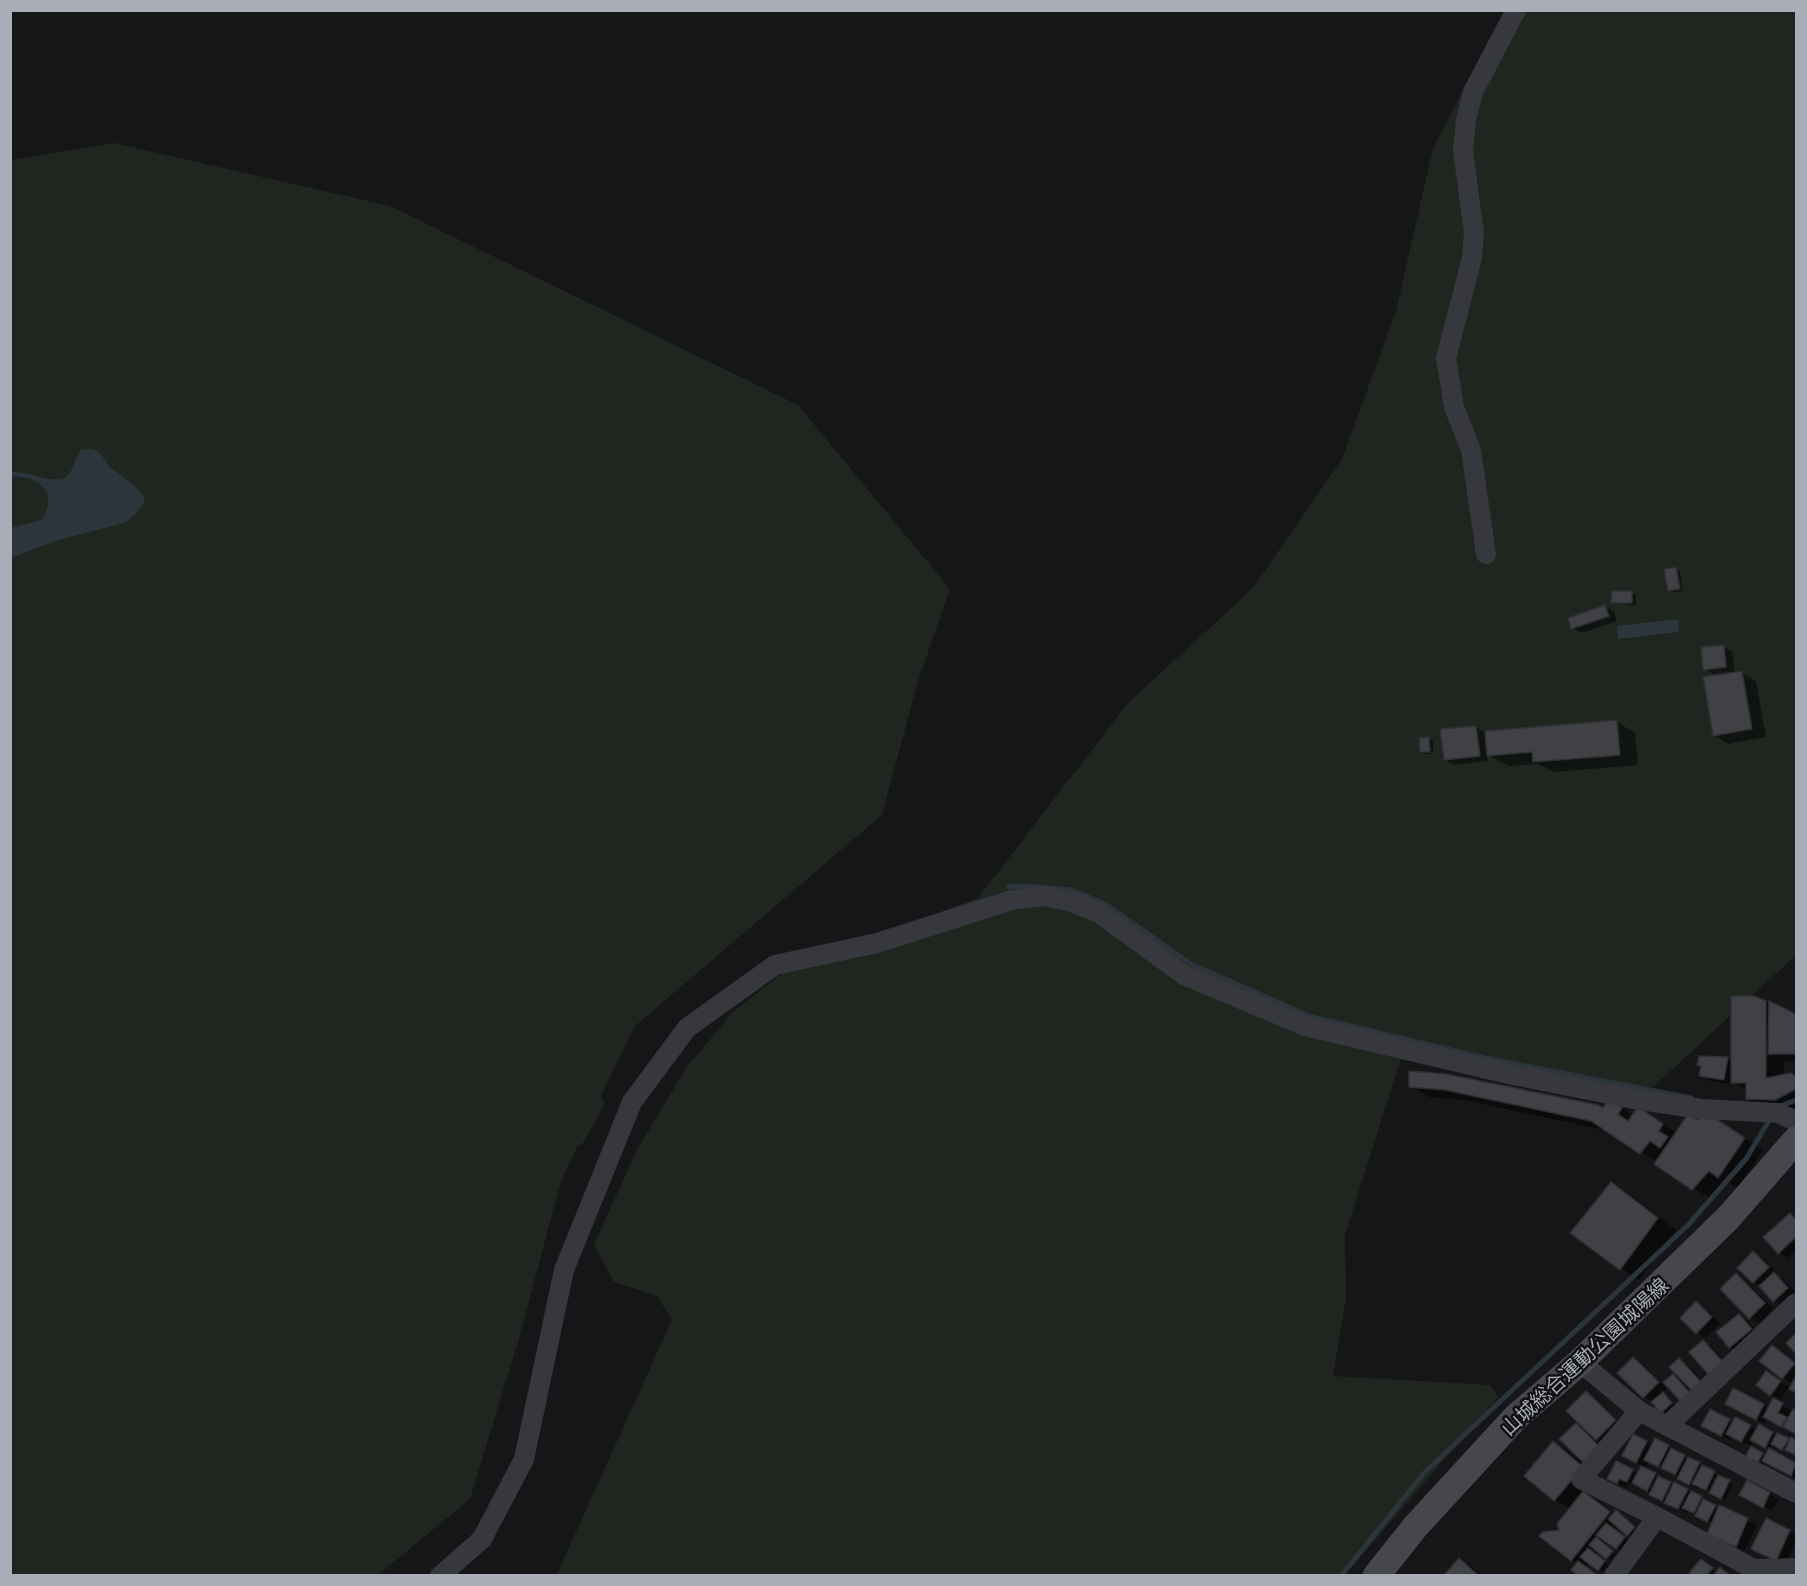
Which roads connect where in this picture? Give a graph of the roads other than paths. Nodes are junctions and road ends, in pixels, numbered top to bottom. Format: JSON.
{"nodes":[{"id":1,"x":1516,"y":10,"type":"edge"},
{"id":2,"x":1486,"y":554,"type":"dead end"},
{"id":3,"x":1797,"y":1121,"type":"edge"},
{"id":4,"x":1797,"y":1140,"type":"edge"},
{"id":5,"x":1797,"y":1303,"type":"edge"},
{"id":6,"x":1580,"y":1362,"type":"junction"},
{"id":7,"x":1639,"y":1411,"type":"junction"},
{"id":8,"x":1667,"y":1426,"type":"junction"},
{"id":9,"x":1797,"y":1493,"type":"edge"},
{"id":10,"x":1657,"y":1517,"type":"junction"},
{"id":11,"x":1797,"y":1568,"type":"edge"},
{"id":12,"x":1751,"y":1572,"type":"edge"},
{"id":13,"x":440,"y":1575,"type":"edge"},
{"id":14,"x":1376,"y":1575,"type":"edge"},
{"id":15,"x":1614,"y":1575,"type":"edge"}],
"edges":[{"from":1,"to":2,"type":"street"},
{"from":3,"to":13,"type":"street"},
{"from":4,"to":6,"type":"main road","name":"山城総合運動公園城陽線"},
{"from":5,"to":8,"type":"street"},
{"from":6,"to":7,"type":"street"},
{"from":6,"to":14,"type":"main road","name":"山城総合運動公園城陽線"},
{"from":7,"to":8,"type":"street"},
{"from":7,"to":10,"type":"street"},
{"from":8,"to":9,"type":"street"},
{"from":10,"to":12,"type":"street"},
{"from":10,"to":15,"type":"street"},
{"from":11,"to":12,"type":"street"}]}
